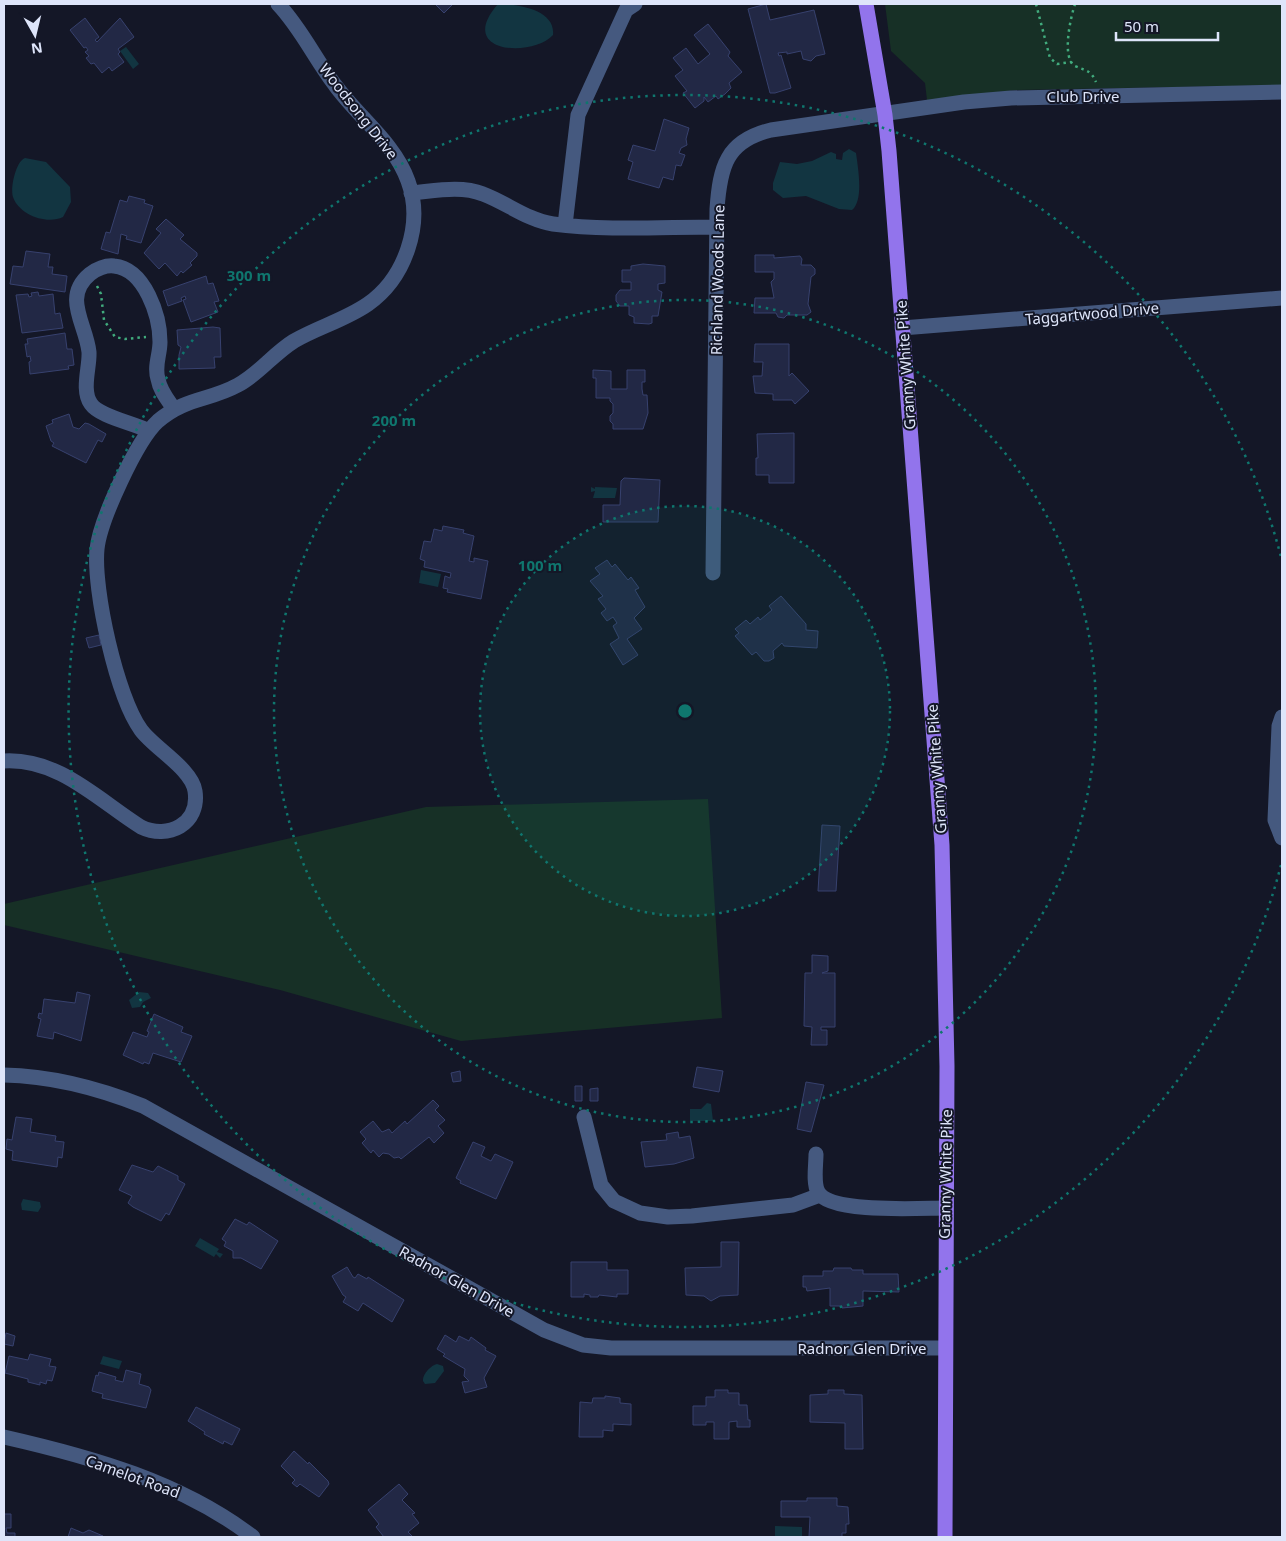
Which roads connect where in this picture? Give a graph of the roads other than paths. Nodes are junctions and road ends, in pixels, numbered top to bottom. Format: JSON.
{"nodes":[{"id":1,"x":635,"y":4,"type":"edge"},
{"id":2,"x":866,"y":4,"type":"edge"},
{"id":3,"x":284,"y":6,"type":"edge"},
{"id":4,"x":1282,"y":92,"type":"edge"},
{"id":5,"x":885,"y":115,"type":"junction"},
{"id":6,"x":411,"y":193,"type":"junction"},
{"id":7,"x":565,"y":225,"type":"junction"},
{"id":8,"x":717,"y":227,"type":"junction"},
{"id":9,"x":1282,"y":298,"type":"edge"},
{"id":10,"x":902,"y":328,"type":"junction"},
{"id":11,"x":174,"y":409,"type":"junction"},
{"id":12,"x":149,"y":431,"type":"junction"},
{"id":13,"x":713,"y":573,"type":"dead end"},
{"id":14,"x":1282,"y":717,"type":"edge"},
{"id":15,"x":4,"y":761,"type":"edge"},
{"id":16,"x":1282,"y":838,"type":"edge"},
{"id":17,"x":4,"y":1075,"type":"edge"},
{"id":18,"x":584,"y":1117,"type":"dead end"},
{"id":19,"x":816,"y":1154,"type":"dead end"},
{"id":20,"x":820,"y":1194,"type":"junction"},
{"id":21,"x":945,"y":1208,"type":"junction"},
{"id":22,"x":945,"y":1348,"type":"junction"},
{"id":23,"x":4,"y":1437,"type":"edge"},
{"id":24,"x":253,"y":1537,"type":"edge"},
{"id":25,"x":945,"y":1537,"type":"edge"}],
"edges":[{"from":1,"to":7,"type":"street"},
{"from":2,"to":5,"type":"main road","name":"Granny White Pike"},
{"from":3,"to":6,"type":"street","name":"Woodsong Drive"},
{"from":4,"to":5,"type":"street","name":"Club Drive"},
{"from":5,"to":8,"type":"street","name":"Richland Woods Lane"},
{"from":5,"to":10,"type":"main road","name":"Granny White Pike"},
{"from":6,"to":7,"type":"street"},
{"from":6,"to":11,"type":"street","name":"Woodsong Drive"},
{"from":7,"to":8,"type":"street"},
{"from":8,"to":13,"type":"street","name":"Richland Woods Lane"},
{"from":9,"to":10,"type":"street","name":"Taggartwood Drive"},
{"from":10,"to":21,"type":"main road","name":"Granny White Pike"},
{"from":11,"to":12,"type":"street","name":"Woodsong Drive"},
{"from":11,"to":12,"type":"street"},
{"from":12,"to":15,"type":"street","name":"Woodsong Drive"},
{"from":14,"to":16,"type":"street"},
{"from":17,"to":22,"type":"street","name":"Radnor Glen Drive"},
{"from":18,"to":20,"type":"street"},
{"from":19,"to":20,"type":"street"},
{"from":20,"to":21,"type":"street"},
{"from":21,"to":22,"type":"main road","name":"Granny White Pike"},
{"from":22,"to":25,"type":"main road","name":"Granny White Pike"},
{"from":23,"to":24,"type":"street","name":"Camelot Road"}]}
